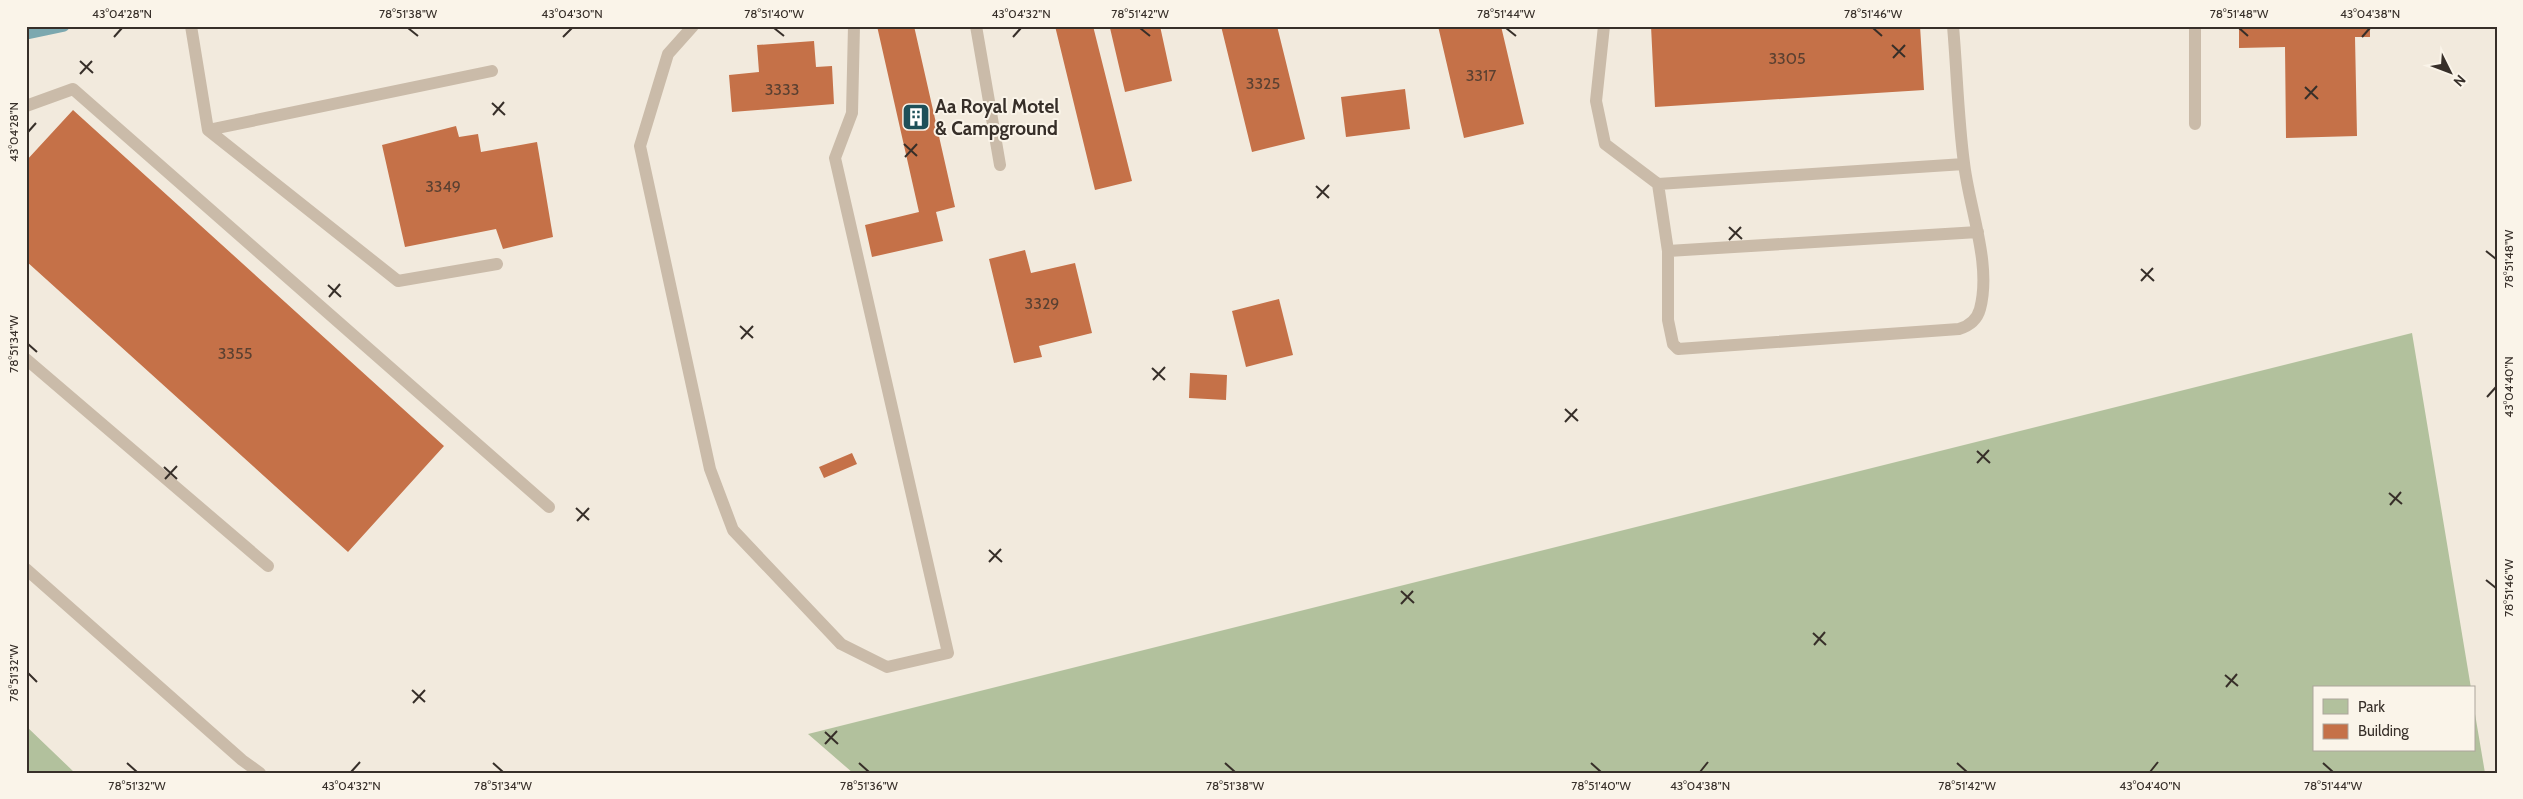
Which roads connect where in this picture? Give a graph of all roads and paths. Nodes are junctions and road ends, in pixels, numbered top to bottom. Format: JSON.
{"nodes":[{"id":1,"x":191,"y":26,"type":"edge"},
{"id":2,"x":693,"y":26,"type":"edge"},
{"id":3,"x":854,"y":26,"type":"edge"},
{"id":4,"x":976,"y":26,"type":"edge"},
{"id":5,"x":1604,"y":26,"type":"edge"},
{"id":6,"x":1954,"y":26,"type":"edge"},
{"id":7,"x":2195,"y":26,"type":"edge"},
{"id":8,"x":492,"y":71,"type":"dead end"},
{"id":9,"x":26,"y":106,"type":"edge"},
{"id":10,"x":2195,"y":124,"type":"dead end"},
{"id":11,"x":208,"y":130,"type":"junction"},
{"id":12,"x":1964,"y":164,"type":"junction"},
{"id":13,"x":1000,"y":165,"type":"dead end"},
{"id":14,"x":1658,"y":184,"type":"junction"},
{"id":15,"x":1978,"y":232,"type":"junction"},
{"id":16,"x":1668,"y":251,"type":"junction"},
{"id":17,"x":497,"y":264,"type":"dead end"},
{"id":18,"x":26,"y":359,"type":"edge"},
{"id":19,"x":549,"y":507,"type":"dead end"},
{"id":20,"x":268,"y":566,"type":"dead end"},
{"id":21,"x":26,"y":569,"type":"edge"},
{"id":22,"x":260,"y":773,"type":"edge"}],
"edges":[{"from":1,"to":11,"type":"lane"},
{"from":2,"to":3,"type":"lane"},
{"from":4,"to":13,"type":"lane"},
{"from":5,"to":14,"type":"lane"},
{"from":6,"to":12,"type":"lane"},
{"from":7,"to":10,"type":"lane"},
{"from":8,"to":11,"type":"lane"},
{"from":9,"to":19,"type":"lane"},
{"from":11,"to":17,"type":"lane"},
{"from":12,"to":14,"type":"lane"},
{"from":12,"to":15,"type":"lane"},
{"from":14,"to":16,"type":"lane"},
{"from":15,"to":16,"type":"lane"},
{"from":15,"to":16,"type":"lane"},
{"from":18,"to":20,"type":"lane"},
{"from":21,"to":22,"type":"lane"}]}
